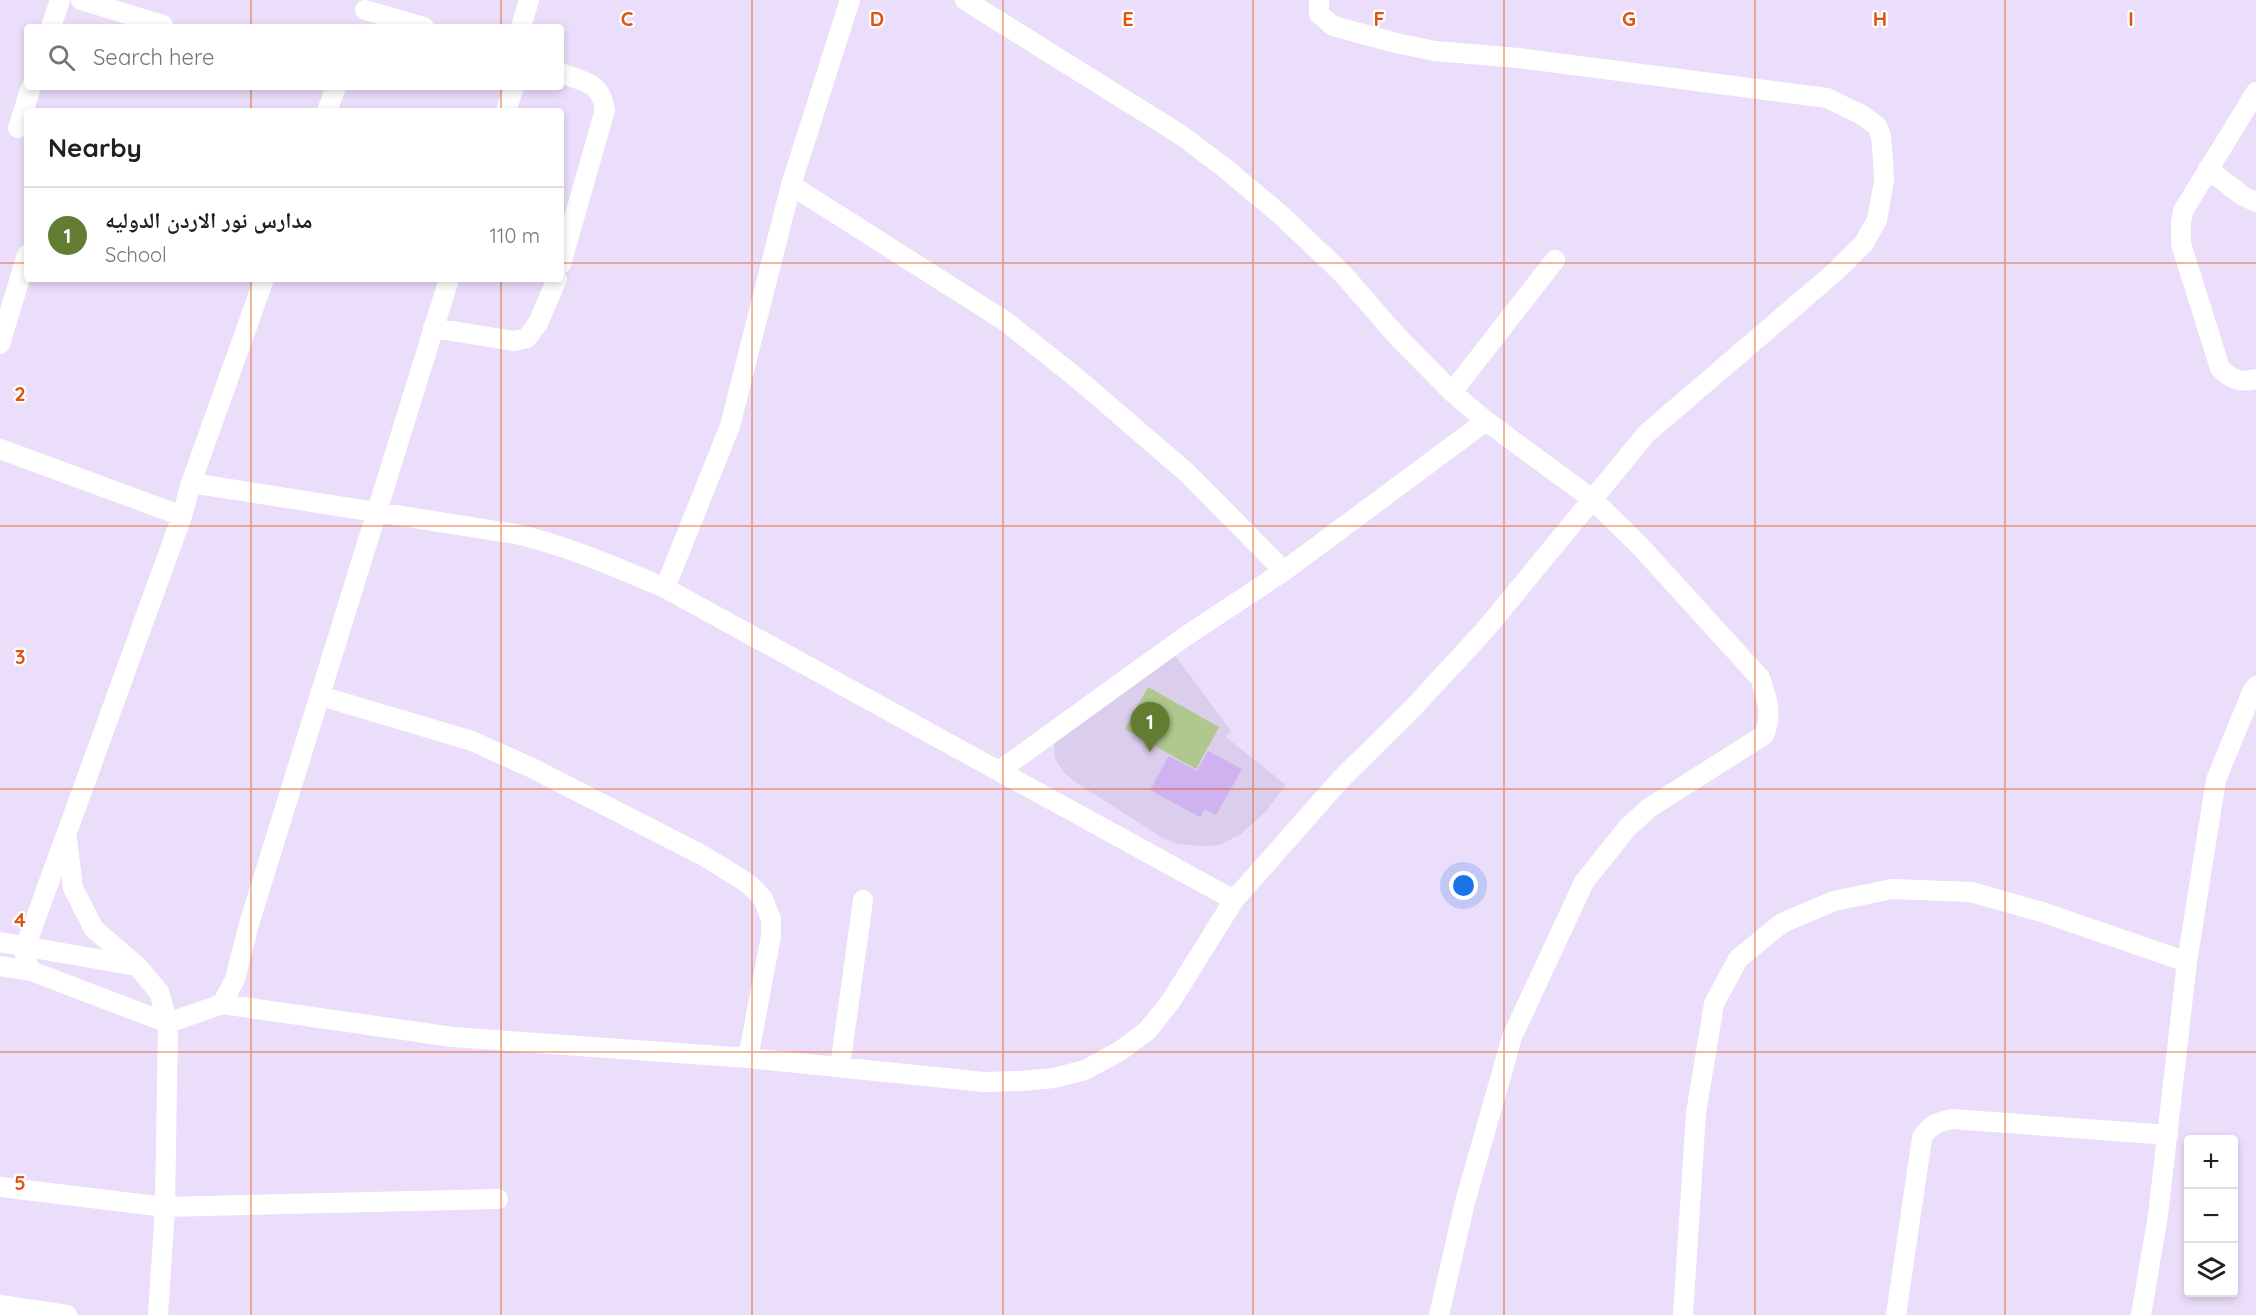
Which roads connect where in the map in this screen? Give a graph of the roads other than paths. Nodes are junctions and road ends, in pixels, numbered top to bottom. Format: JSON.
{"nodes":[{"id":1,"x":60,"y":0,"type":"edge"},
{"id":2,"x":81,"y":0,"type":"edge"},
{"id":3,"x":529,"y":0,"type":"edge"},
{"id":4,"x":850,"y":0,"type":"edge"},
{"id":5,"x":965,"y":0,"type":"edge"},
{"id":6,"x":1319,"y":0,"type":"edge"},
{"id":7,"x":364,"y":12,"type":"edge"},
{"id":8,"x":52,"y":24,"type":"edge"},
{"id":9,"x":160,"y":24,"type":"edge"},
{"id":10,"x":412,"y":24,"type":"edge"},
{"id":11,"x":522,"y":24,"type":"edge"},
{"id":12,"x":564,"y":74,"type":"edge"},
{"id":13,"x":31,"y":90,"type":"edge"},
{"id":14,"x":335,"y":90,"type":"edge"},
{"id":15,"x":513,"y":90,"type":"edge"},
{"id":16,"x":2256,"y":92,"type":"edge"},
{"id":17,"x":328,"y":108,"type":"edge"},
{"id":18,"x":507,"y":108,"type":"edge"},
{"id":19,"x":15,"y":127,"type":"edge"},
{"id":20,"x":2208,"y":169,"type":"junction"},
{"id":21,"x":791,"y":185,"type":"junction"},
{"id":22,"x":2256,"y":202,"type":"edge"},
{"id":23,"x":564,"y":254,"type":"edge"},
{"id":24,"x":1555,"y":260,"type":"dead end"},
{"id":25,"x":24,"y":265,"type":"edge"},
{"id":26,"x":263,"y":282,"type":"edge"},
{"id":27,"x":448,"y":282,"type":"edge"},
{"id":28,"x":556,"y":282,"type":"edge"},
{"id":29,"x":433,"y":328,"type":"junction"},
{"id":30,"x":0,"y":344,"type":"edge"},
{"id":31,"x":2256,"y":379,"type":"edge"},
{"id":32,"x":1452,"y":392,"type":"junction"},
{"id":33,"x":1486,"y":422,"type":"junction"},
{"id":34,"x":0,"y":449,"type":"edge"},
{"id":35,"x":191,"y":483,"type":"junction"},
{"id":36,"x":1592,"y":499,"type":"junction"},
{"id":37,"x":376,"y":513,"type":"junction"},
{"id":38,"x":182,"y":516,"type":"junction"},
{"id":39,"x":1284,"y":571,"type":"junction"},
{"id":40,"x":665,"y":588,"type":"junction"},
{"id":41,"x":2256,"y":686,"type":"edge"},
{"id":42,"x":321,"y":696,"type":"junction"},
{"id":43,"x":999,"y":771,"type":"junction"},
{"id":44,"x":66,"y":834,"type":"junction"},
{"id":45,"x":863,"y":900,"type":"dead end"},
{"id":46,"x":1234,"y":900,"type":"junction"},
{"id":47,"x":0,"y":942,"type":"edge"},
{"id":48,"x":26,"y":945,"type":"junction"},
{"id":49,"x":2187,"y":962,"type":"junction"},
{"id":50,"x":0,"y":966,"type":"edge"},
{"id":51,"x":137,"y":966,"type":"junction"},
{"id":52,"x":31,"y":971,"type":"junction"},
{"id":53,"x":222,"y":1004,"type":"junction"},
{"id":54,"x":168,"y":1023,"type":"junction"},
{"id":55,"x":748,"y":1058,"type":"junction"},
{"id":56,"x":840,"y":1067,"type":"junction"},
{"id":57,"x":2168,"y":1135,"type":"junction"},
{"id":58,"x":0,"y":1187,"type":"edge"},
{"id":59,"x":498,"y":1199,"type":"dead end"},
{"id":60,"x":165,"y":1207,"type":"junction"},
{"id":61,"x":0,"y":1305,"type":"edge"},
{"id":62,"x":67,"y":1315,"type":"edge"},
{"id":63,"x":158,"y":1315,"type":"edge"},
{"id":64,"x":1439,"y":1315,"type":"edge"},
{"id":65,"x":1683,"y":1315,"type":"edge"},
{"id":66,"x":1896,"y":1315,"type":"edge"},
{"id":67,"x":2141,"y":1315,"type":"edge"}],
"edges":[{"from":1,"to":8,"type":"street"},
{"from":2,"to":9,"type":"street"},
{"from":3,"to":11,"type":"street"},
{"from":4,"to":21,"type":"street"},
{"from":5,"to":32,"type":"street"},
{"from":6,"to":36,"type":"street"},
{"from":7,"to":10,"type":"street"},
{"from":12,"to":23,"type":"street"},
{"from":13,"to":19,"type":"street"},
{"from":14,"to":17,"type":"street"},
{"from":15,"to":18,"type":"street"},
{"from":16,"to":20,"type":"street"},
{"from":20,"to":22,"type":"street"},
{"from":20,"to":31,"type":"street"},
{"from":21,"to":39,"type":"street"},
{"from":21,"to":40,"type":"street"},
{"from":24,"to":32,"type":"street"},
{"from":25,"to":30,"type":"street"},
{"from":26,"to":35,"type":"street"},
{"from":27,"to":29,"type":"street"},
{"from":28,"to":29,"type":"street"},
{"from":29,"to":37,"type":"street"},
{"from":32,"to":33,"type":"street"},
{"from":33,"to":36,"type":"street"},
{"from":33,"to":39,"type":"street"},
{"from":34,"to":38,"type":"street"},
{"from":35,"to":37,"type":"street"},
{"from":35,"to":38,"type":"street"},
{"from":36,"to":46,"type":"street"},
{"from":36,"to":64,"type":"street"},
{"from":37,"to":40,"type":"street"},
{"from":37,"to":42,"type":"street"},
{"from":38,"to":44,"type":"street"},
{"from":39,"to":43,"type":"street"},
{"from":40,"to":43,"type":"street"},
{"from":41,"to":49,"type":"street"},
{"from":42,"to":53,"type":"street"},
{"from":42,"to":55,"type":"street"},
{"from":43,"to":46,"type":"street"},
{"from":44,"to":48,"type":"street"},
{"from":44,"to":51,"type":"street"},
{"from":45,"to":56,"type":"street"},
{"from":46,"to":56,"type":"street"},
{"from":47,"to":48,"type":"street"},
{"from":48,"to":51,"type":"street"},
{"from":48,"to":52,"type":"street"},
{"from":49,"to":57,"type":"street"},
{"from":49,"to":65,"type":"street"},
{"from":50,"to":52,"type":"street"},
{"from":51,"to":54,"type":"street"},
{"from":52,"to":54,"type":"street"},
{"from":53,"to":54,"type":"street"},
{"from":53,"to":55,"type":"street"},
{"from":54,"to":60,"type":"street"},
{"from":55,"to":56,"type":"street"},
{"from":57,"to":66,"type":"street"},
{"from":57,"to":67,"type":"street"},
{"from":58,"to":60,"type":"street"},
{"from":59,"to":60,"type":"street"},
{"from":60,"to":63,"type":"street"},
{"from":61,"to":62,"type":"street"}]}
